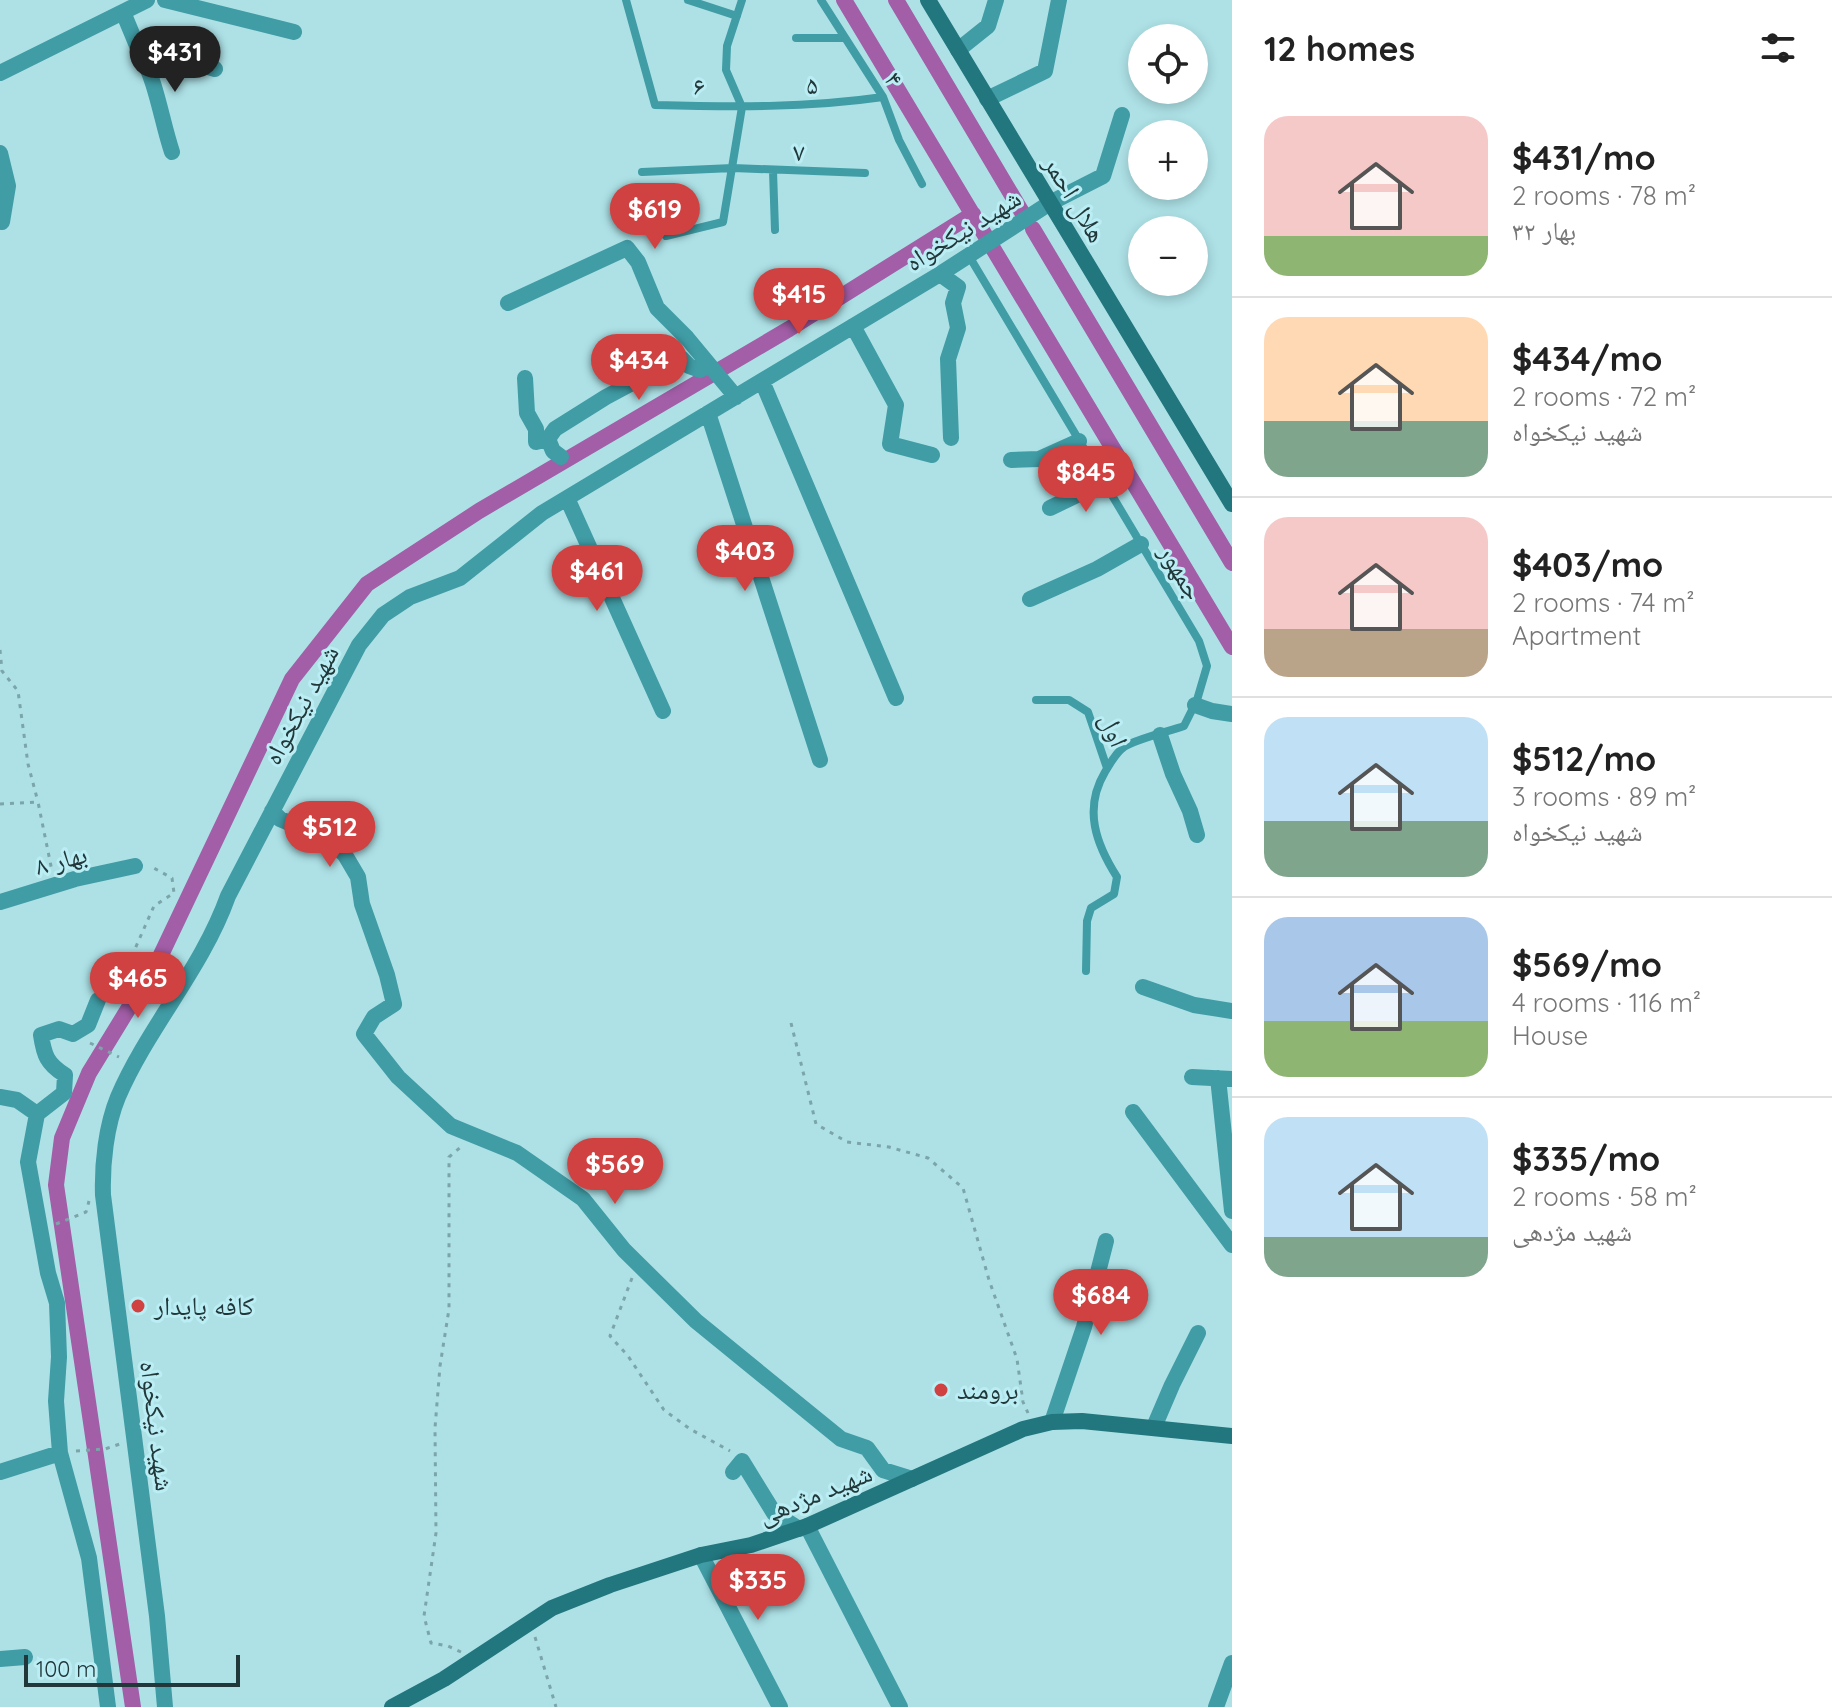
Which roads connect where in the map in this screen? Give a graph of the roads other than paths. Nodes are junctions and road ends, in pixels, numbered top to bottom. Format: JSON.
{"nodes":[{"id":1,"x":147,"y":0,"type":"edge"},
{"id":2,"x":165,"y":0,"type":"edge"},
{"id":3,"x":626,"y":0,"type":"edge"},
{"id":4,"x":688,"y":0,"type":"edge"},
{"id":5,"x":742,"y":0,"type":"edge"},
{"id":6,"x":821,"y":0,"type":"edge"},
{"id":7,"x":928,"y":0,"type":"edge"},
{"id":8,"x":996,"y":0,"type":"edge"},
{"id":9,"x":1059,"y":0,"type":"edge"},
{"id":10,"x":123,"y":12,"type":"junction"},
{"id":11,"x":737,"y":16,"type":"junction"},
{"id":12,"x":294,"y":32,"type":"dead end"},
{"id":13,"x":796,"y":38,"type":"dead end"},
{"id":14,"x":845,"y":38,"type":"junction"},
{"id":15,"x":958,"y":50,"type":"junction"},
{"id":16,"x":140,"y":53,"type":"junction"},
{"id":17,"x":215,"y":69,"type":"dead end"},
{"id":18,"x":0,"y":73,"type":"edge"},
{"id":19,"x":883,"y":97,"type":"junction"},
{"id":20,"x":987,"y":99,"type":"junction"},
{"id":21,"x":742,"y":107,"type":"junction"},
{"id":22,"x":1122,"y":115,"type":"dead end"},
{"id":23,"x":172,"y":152,"type":"dead end"},
{"id":24,"x":0,"y":153,"type":"edge"},
{"id":25,"x":733,"y":168,"type":"junction"},
{"id":26,"x":773,"y":171,"type":"junction"},
{"id":27,"x":642,"y":172,"type":"dead end"},
{"id":28,"x":865,"y":173,"type":"dead end"},
{"id":29,"x":922,"y":184,"type":"dead end"},
{"id":30,"x":1050,"y":203,"type":"junction"},
{"id":31,"x":2,"y":222,"type":"edge"},
{"id":32,"x":775,"y":230,"type":"dead end"},
{"id":33,"x":666,"y":236,"type":"dead end"},
{"id":34,"x":969,"y":256,"type":"junction"},
{"id":35,"x":940,"y":274,"type":"junction"},
{"id":36,"x":508,"y":303,"type":"dead end"},
{"id":37,"x":853,"y":326,"type":"junction"},
{"id":38,"x":714,"y":369,"type":"junction"},
{"id":39,"x":525,"y":378,"type":"dead end"},
{"id":40,"x":762,"y":381,"type":"junction"},
{"id":41,"x":736,"y":397,"type":"junction"},
{"id":42,"x":708,"y":413,"type":"junction"},
{"id":43,"x":951,"y":438,"type":"dead end"},
{"id":44,"x":548,"y":439,"type":"junction"},
{"id":45,"x":1079,"y":441,"type":"junction"},
{"id":46,"x":932,"y":455,"type":"dead end"},
{"id":47,"x":561,"y":457,"type":"dead end"},
{"id":48,"x":1011,"y":460,"type":"dead end"},
{"id":49,"x":1104,"y":482,"type":"junction"},
{"id":50,"x":567,"y":498,"type":"junction"},
{"id":51,"x":1232,"y":504,"type":"edge"},
{"id":52,"x":1050,"y":508,"type":"dead end"},
{"id":53,"x":1141,"y":544,"type":"junction"},
{"id":54,"x":1030,"y":599,"type":"dead end"},
{"id":55,"x":896,"y":698,"type":"dead end"},
{"id":56,"x":1036,"y":700,"type":"dead end"},
{"id":57,"x":1195,"y":705,"type":"junction"},
{"id":58,"x":663,"y":711,"type":"dead end"},
{"id":59,"x":1232,"y":714,"type":"edge"},
{"id":60,"x":1160,"y":735,"type":"junction"},
{"id":61,"x":820,"y":760,"type":"dead end"},
{"id":62,"x":1107,"y":768,"type":"junction"},
{"id":63,"x":272,"y":811,"type":"junction"},
{"id":64,"x":1197,"y":835,"type":"dead end"},
{"id":65,"x":135,"y":866,"type":"road end"},
{"id":66,"x":0,"y":902,"type":"edge"},
{"id":67,"x":1086,"y":971,"type":"dead end"},
{"id":68,"x":1143,"y":987,"type":"dead end"},
{"id":69,"x":98,"y":1000,"type":"road end"},
{"id":70,"x":1232,"y":1011,"type":"edge"},
{"id":71,"x":1192,"y":1077,"type":"dead end"},
{"id":72,"x":1225,"y":1079,"type":"edge"},
{"id":73,"x":0,"y":1097,"type":"edge"},
{"id":74,"x":1133,"y":1112,"type":"dead end"},
{"id":75,"x":37,"y":1114,"type":"junction"},
{"id":76,"x":1232,"y":1211,"type":"edge"},
{"id":77,"x":1106,"y":1241,"type":"dead end"},
{"id":78,"x":1232,"y":1245,"type":"edge"},
{"id":79,"x":1198,"y":1333,"type":"dead end"},
{"id":80,"x":1052,"y":1422,"type":"junction"},
{"id":81,"x":1154,"y":1427,"type":"junction"},
{"id":82,"x":1232,"y":1436,"type":"edge"},
{"id":83,"x":60,"y":1453,"type":"junction"},
{"id":84,"x":737,"y":1467,"type":"road end"},
{"id":85,"x":0,"y":1472,"type":"edge"},
{"id":86,"x":912,"y":1479,"type":"junction"},
{"id":87,"x":803,"y":1527,"type":"junction"},
{"id":88,"x":701,"y":1555,"type":"junction"},
{"id":89,"x":25,"y":1657,"type":"dead end"},
{"id":90,"x":0,"y":1659,"type":"edge"},
{"id":91,"x":1232,"y":1663,"type":"edge"},
{"id":92,"x":108,"y":1707,"type":"edge"},
{"id":93,"x":165,"y":1707,"type":"edge"},
{"id":94,"x":392,"y":1707,"type":"edge"},
{"id":95,"x":780,"y":1707,"type":"edge"},
{"id":96,"x":900,"y":1707,"type":"edge"},
{"id":97,"x":1216,"y":1707,"type":"edge"}],
"edges":[{"from":1,"to":10,"type":"street"},
{"from":2,"to":12,"type":"street"},
{"from":3,"to":21,"type":"lane","name":"۶"},
{"from":4,"to":11,"type":"lane"},
{"from":5,"to":11,"type":"lane"},
{"from":6,"to":14,"type":"lane","name":"۴"},
{"from":7,"to":15,"type":"main road","name":"هلال احمر"},
{"from":8,"to":15,"type":"street"},
{"from":9,"to":20,"type":"street"},
{"from":10,"to":16,"type":"street"},
{"from":10,"to":18,"type":"street"},
{"from":11,"to":21,"type":"lane"},
{"from":13,"to":14,"type":"lane"},
{"from":14,"to":19,"type":"lane","name":"۴"},
{"from":15,"to":20,"type":"main road","name":"هلال احمر"},
{"from":16,"to":17,"type":"street"},
{"from":16,"to":23,"type":"street"},
{"from":19,"to":21,"type":"lane","name":"۵"},
{"from":19,"to":29,"type":"lane","name":"۴"},
{"from":20,"to":30,"type":"main road","name":"هلال احمر"},
{"from":21,"to":25,"type":"lane"},
{"from":22,"to":30,"type":"street","name":"شهید نیکخواه"},
{"from":24,"to":31,"type":"street"},
{"from":25,"to":26,"type":"lane","name":"۷"},
{"from":25,"to":27,"type":"lane","name":"۷"},
{"from":25,"to":33,"type":"lane"},
{"from":26,"to":28,"type":"lane","name":"۷"},
{"from":26,"to":32,"type":"lane"},
{"from":30,"to":34,"type":"street","name":"شهید نیکخواه"},
{"from":30,"to":51,"type":"main road","name":"هلال احمر"},
{"from":34,"to":35,"type":"street","name":"شهید نیکخواه"},
{"from":34,"to":45,"type":"lane","name":"جمهور"},
{"from":35,"to":37,"type":"street","name":"شهید نیکخواه"},
{"from":35,"to":43,"type":"street"},
{"from":36,"to":38,"type":"street"},
{"from":37,"to":40,"type":"street","name":"شهید نیکخواه"},
{"from":37,"to":46,"type":"street"},
{"from":38,"to":41,"type":"street"},
{"from":38,"to":44,"type":"street"},
{"from":39,"to":44,"type":"street"},
{"from":40,"to":41,"type":"street","name":"شهید نیکخواه"},
{"from":40,"to":55,"type":"street"},
{"from":41,"to":42,"type":"street","name":"شهید نیکخواه"},
{"from":42,"to":50,"type":"street","name":"شهید نیکخواه"},
{"from":42,"to":61,"type":"street"},
{"from":44,"to":47,"type":"street"},
{"from":45,"to":48,"type":"street"},
{"from":45,"to":49,"type":"lane","name":"جمهور"},
{"from":49,"to":52,"type":"street"},
{"from":49,"to":53,"type":"lane","name":"جمهور"},
{"from":50,"to":58,"type":"street"},
{"from":50,"to":63,"type":"street","name":"شهید نیکخواه"},
{"from":53,"to":54,"type":"street"},
{"from":53,"to":57,"type":"lane","name":"جمهور"},
{"from":56,"to":62,"type":"lane","name":"اول"},
{"from":57,"to":59,"type":"street"},
{"from":57,"to":60,"type":"lane","name":"جمهور"},
{"from":60,"to":62,"type":"lane","name":"جمهور"},
{"from":60,"to":64,"type":"street"},
{"from":62,"to":67,"type":"lane","name":"جمهور"},
{"from":63,"to":86,"type":"street"},
{"from":63,"to":93,"type":"street","name":"شهید نیکخواه"},
{"from":65,"to":66,"type":"street","name":"بهار ۸"},
{"from":68,"to":70,"type":"street"},
{"from":69,"to":75,"type":"street"},
{"from":71,"to":72,"type":"street"},
{"from":72,"to":76,"type":"street"},
{"from":73,"to":75,"type":"street"},
{"from":74,"to":78,"type":"street"},
{"from":75,"to":83,"type":"street"},
{"from":77,"to":80,"type":"street"},
{"from":79,"to":81,"type":"street"},
{"from":80,"to":81,"type":"main road","name":"شهید مژدهی"},
{"from":80,"to":86,"type":"main road","name":"شهید مژدهی"},
{"from":81,"to":82,"type":"main road","name":"شهید مژدهی"},
{"from":83,"to":85,"type":"street"},
{"from":83,"to":92,"type":"street"},
{"from":84,"to":87,"type":"street"},
{"from":86,"to":87,"type":"main road","name":"شهید مژدهی"},
{"from":87,"to":88,"type":"main road","name":"شهید مژدهی"},
{"from":87,"to":96,"type":"street"},
{"from":88,"to":94,"type":"main road","name":"شهید مژدهی"},
{"from":88,"to":95,"type":"street"},
{"from":89,"to":90,"type":"street"},
{"from":91,"to":97,"type":"street"}]}
